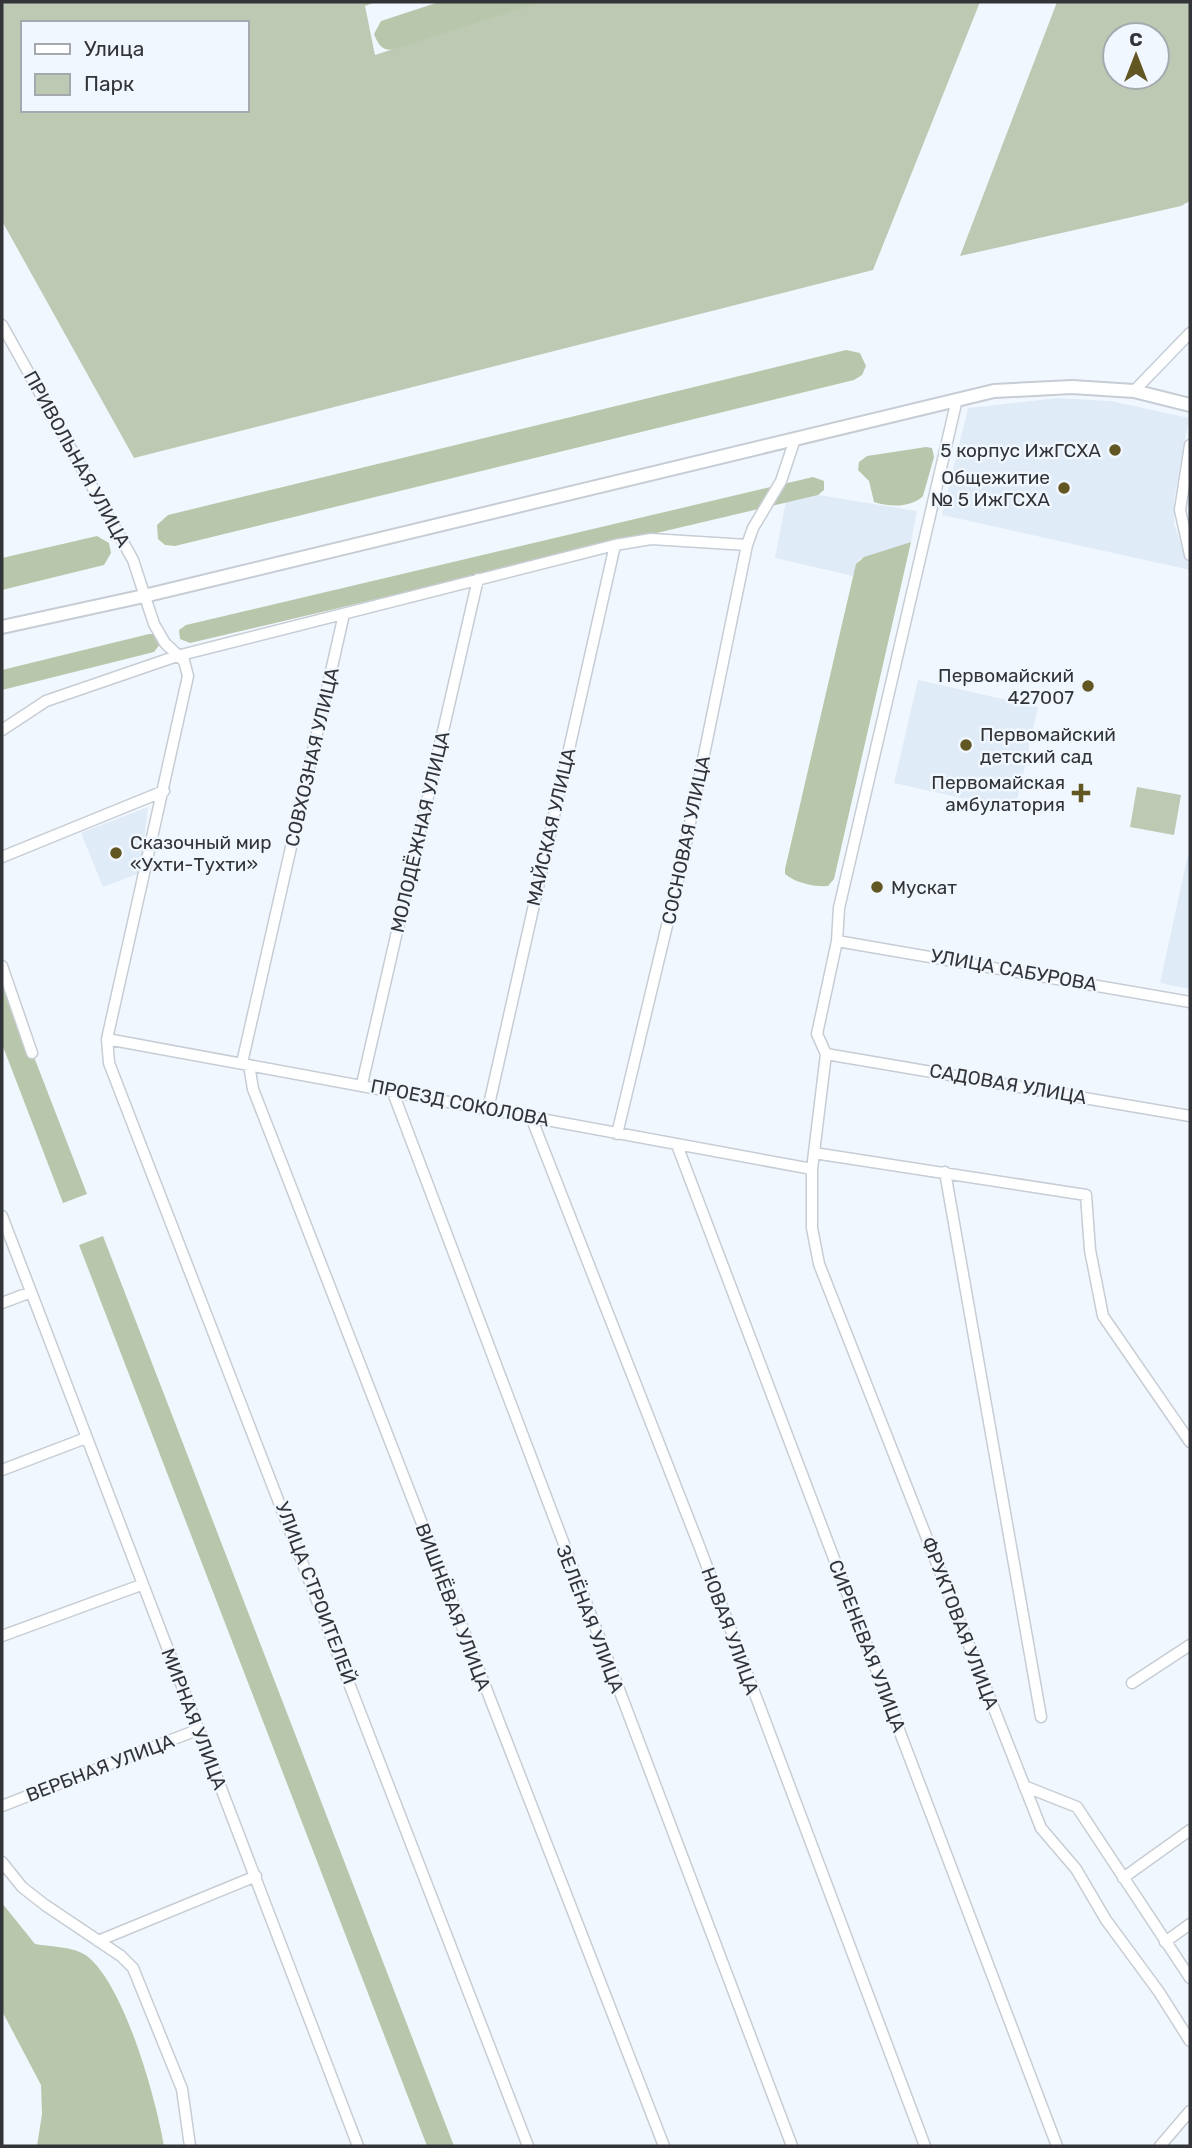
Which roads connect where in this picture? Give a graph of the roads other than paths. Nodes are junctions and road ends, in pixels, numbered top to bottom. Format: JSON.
{"nodes":[{"id":1,"x":2,"y":325,"type":"edge"},
{"id":2,"x":1190,"y":334,"type":"edge"},
{"id":3,"x":1134,"y":391,"type":"junction"},
{"id":4,"x":957,"y":398,"type":"junction"},
{"id":5,"x":1190,"y":405,"type":"edge"},
{"id":6,"x":795,"y":439,"type":"junction"},
{"id":7,"x":1190,"y":445,"type":"edge"},
{"id":8,"x":753,"y":528,"type":"junction"},
{"id":9,"x":726,"y":544,"type":"junction"},
{"id":10,"x":615,"y":545,"type":"junction"},
{"id":11,"x":747,"y":545,"type":"junction"},
{"id":12,"x":1190,"y":555,"type":"edge"},
{"id":13,"x":478,"y":579,"type":"junction"},
{"id":14,"x":144,"y":596,"type":"junction"},
{"id":15,"x":344,"y":614,"type":"junction"},
{"id":16,"x":2,"y":627,"type":"edge"},
{"id":17,"x":177,"y":656,"type":"junction"},
{"id":18,"x":2,"y":730,"type":"edge"},
{"id":19,"x":164,"y":791,"type":"junction"},
{"id":20,"x":2,"y":857,"type":"edge"},
{"id":21,"x":837,"y":941,"type":"junction"},
{"id":22,"x":2,"y":966,"type":"edge"},
{"id":23,"x":1190,"y":1002,"type":"edge"},
{"id":24,"x":107,"y":1039,"type":"junction"},
{"id":25,"x":32,"y":1053,"type":"dead end"},
{"id":26,"x":825,"y":1054,"type":"junction"},
{"id":27,"x":246,"y":1064,"type":"junction"},
{"id":28,"x":362,"y":1084,"type":"junction"},
{"id":29,"x":392,"y":1090,"type":"junction"},
{"id":30,"x":488,"y":1109,"type":"junction"},
{"id":31,"x":1190,"y":1116,"type":"edge"},
{"id":32,"x":531,"y":1117,"type":"junction"},
{"id":33,"x":617,"y":1134,"type":"junction"},
{"id":34,"x":677,"y":1144,"type":"junction"},
{"id":35,"x":814,"y":1153,"type":"junction"},
{"id":36,"x":812,"y":1169,"type":"junction"},
{"id":37,"x":945,"y":1172,"type":"junction"},
{"id":38,"x":2,"y":1216,"type":"edge"},
{"id":39,"x":31,"y":1292,"type":"junction"},
{"id":40,"x":2,"y":1303,"type":"edge"},
{"id":41,"x":86,"y":1438,"type":"junction"},
{"id":42,"x":1190,"y":1442,"type":"edge"},
{"id":43,"x":2,"y":1470,"type":"edge"},
{"id":44,"x":141,"y":1585,"type":"junction"},
{"id":45,"x":2,"y":1636,"type":"edge"},
{"id":46,"x":1190,"y":1645,"type":"edge"},
{"id":47,"x":1132,"y":1683,"type":"dead end"},
{"id":48,"x":1041,"y":1717,"type":"dead end"},
{"id":49,"x":197,"y":1730,"type":"junction"},
{"id":50,"x":1024,"y":1786,"type":"junction"},
{"id":51,"x":2,"y":1806,"type":"edge"},
{"id":52,"x":1190,"y":1830,"type":"edge"},
{"id":53,"x":2,"y":1862,"type":"edge"},
{"id":54,"x":256,"y":1876,"type":"junction"},
{"id":55,"x":1123,"y":1878,"type":"junction"},
{"id":56,"x":1190,"y":1924,"type":"edge"},
{"id":57,"x":97,"y":1941,"type":"junction"},
{"id":58,"x":1165,"y":1942,"type":"junction"},
{"id":59,"x":1190,"y":1978,"type":"edge"},
{"id":60,"x":1190,"y":2041,"type":"edge"},
{"id":61,"x":1190,"y":2111,"type":"edge"},
{"id":62,"x":190,"y":2146,"type":"edge"},
{"id":63,"x":358,"y":2146,"type":"edge"},
{"id":64,"x":528,"y":2146,"type":"edge"},
{"id":65,"x":664,"y":2146,"type":"edge"},
{"id":66,"x":792,"y":2146,"type":"edge"},
{"id":67,"x":925,"y":2146,"type":"edge"},
{"id":68,"x":1057,"y":2146,"type":"edge"},
{"id":69,"x":1160,"y":2146,"type":"edge"}],
"edges":[{"from":1,"to":14,"type":"street","name":"ПРИВОЛЬНАЯ УЛИЦА"},
{"from":2,"to":3,"type":"street"},
{"from":3,"to":4,"type":"street"},
{"from":3,"to":5,"type":"street"},
{"from":4,"to":6,"type":"street"},
{"from":4,"to":21,"type":"street","name":"ФРУКТОВАЯ УЛИЦА"},
{"from":6,"to":8,"type":"street","name":"СОСНОВАЯ УЛИЦА"},
{"from":6,"to":14,"type":"street"},
{"from":7,"to":12,"type":"street"},
{"from":8,"to":9,"type":"street"},
{"from":8,"to":11,"type":"street","name":"СОСНОВАЯ УЛИЦА"},
{"from":9,"to":10,"type":"street"},
{"from":9,"to":11,"type":"street"},
{"from":10,"to":13,"type":"street"},
{"from":10,"to":30,"type":"street","name":"МАЙСКАЯ УЛИЦА"},
{"from":11,"to":33,"type":"street","name":"СОСНОВАЯ УЛИЦА"},
{"from":13,"to":15,"type":"street"},
{"from":13,"to":28,"type":"street","name":"МОЛОДЁЖНАЯ УЛИЦА"},
{"from":14,"to":16,"type":"street"},
{"from":14,"to":17,"type":"street","name":"ПРИВОЛЬНАЯ УЛИЦА"},
{"from":15,"to":17,"type":"street"},
{"from":15,"to":27,"type":"street","name":"СОВХОЗНАЯ УЛИЦА"},
{"from":17,"to":18,"type":"street"},
{"from":17,"to":19,"type":"street"},
{"from":19,"to":20,"type":"street"},
{"from":19,"to":24,"type":"street"},
{"from":21,"to":23,"type":"street","name":"УЛИЦА САБУРОВА"},
{"from":21,"to":26,"type":"street","name":"ФРУКТОВАЯ УЛИЦА"},
{"from":22,"to":25,"type":"street"},
{"from":24,"to":27,"type":"street","name":"ПРОЕЗД СОКОЛОВА"},
{"from":24,"to":64,"type":"street","name":"УЛИЦА СТРОИТЕЛЕЙ"},
{"from":26,"to":31,"type":"street","name":"САДОВАЯ УЛИЦА"},
{"from":26,"to":35,"type":"street","name":"ФРУКТОВАЯ УЛИЦА"},
{"from":27,"to":28,"type":"street","name":"ПРОЕЗД СОКОЛОВА"},
{"from":27,"to":65,"type":"street","name":"ВИШНЁВАЯ УЛИЦА"},
{"from":28,"to":29,"type":"street","name":"ПРОЕЗД СОКОЛОВА"},
{"from":29,"to":30,"type":"street","name":"ПРОЕЗД СОКОЛОВА"},
{"from":29,"to":66,"type":"street","name":"ЗЕЛЁНАЯ УЛИЦА"},
{"from":30,"to":32,"type":"street","name":"ПРОЕЗД СОКОЛОВА"},
{"from":32,"to":33,"type":"street","name":"ПРОЕЗД СОКОЛОВА"},
{"from":32,"to":67,"type":"street","name":"НОВАЯ УЛИЦА"},
{"from":33,"to":34,"type":"street","name":"ПРОЕЗД СОКОЛОВА"},
{"from":34,"to":36,"type":"street","name":"ПРОЕЗД СОКОЛОВА"},
{"from":34,"to":68,"type":"street","name":"СИРЕНЕВАЯ УЛИЦА"},
{"from":35,"to":36,"type":"street","name":"ФРУКТОВАЯ УЛИЦА"},
{"from":35,"to":37,"type":"street"},
{"from":36,"to":50,"type":"street","name":"ФРУКТОВАЯ УЛИЦА"},
{"from":37,"to":42,"type":"street"},
{"from":37,"to":48,"type":"street"},
{"from":38,"to":39,"type":"street","name":"МИРНАЯ УЛИЦА"},
{"from":39,"to":40,"type":"street"},
{"from":39,"to":41,"type":"street","name":"МИРНАЯ УЛИЦА"},
{"from":41,"to":43,"type":"street"},
{"from":41,"to":44,"type":"street","name":"МИРНАЯ УЛИЦА"},
{"from":44,"to":45,"type":"street"},
{"from":44,"to":49,"type":"street","name":"МИРНАЯ УЛИЦА"},
{"from":46,"to":47,"type":"street"},
{"from":49,"to":51,"type":"street","name":"ВЕРБНАЯ УЛИЦА"},
{"from":49,"to":54,"type":"street","name":"МИРНАЯ УЛИЦА"},
{"from":50,"to":55,"type":"street"},
{"from":50,"to":60,"type":"street","name":"ФРУКТОВАЯ УЛИЦА"},
{"from":52,"to":55,"type":"street"},
{"from":53,"to":57,"type":"street"},
{"from":54,"to":57,"type":"street"},
{"from":54,"to":63,"type":"street","name":"МИРНАЯ УЛИЦА"},
{"from":55,"to":58,"type":"street"},
{"from":56,"to":58,"type":"street"},
{"from":57,"to":62,"type":"street"},
{"from":58,"to":59,"type":"street"},
{"from":61,"to":69,"type":"street"}]}
